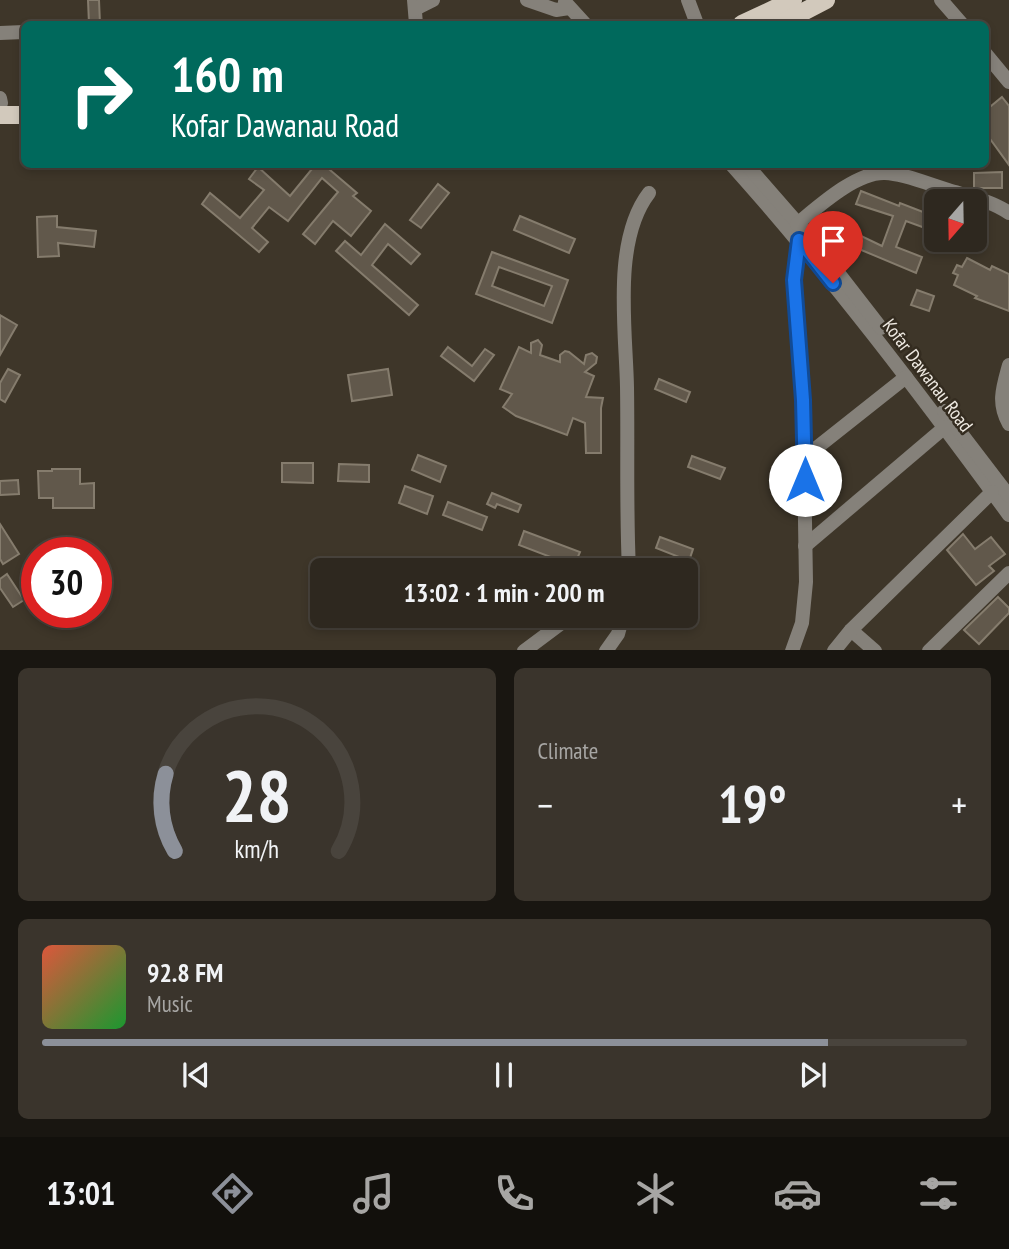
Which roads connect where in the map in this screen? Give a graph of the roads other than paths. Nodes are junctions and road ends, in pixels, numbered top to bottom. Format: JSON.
{"nodes":[{"id":1,"x":433,"y":0,"type":"edge"},
{"id":2,"x":527,"y":0,"type":"edge"},
{"id":3,"x":688,"y":0,"type":"edge"},
{"id":4,"x":793,"y":0,"type":"edge"},
{"id":5,"x":826,"y":0,"type":"edge"},
{"id":6,"x":941,"y":0,"type":"edge"},
{"id":7,"x":415,"y":4,"type":"edge"},
{"id":8,"x":566,"y":4,"type":"edge"},
{"id":9,"x":582,"y":21,"type":"edge"},
{"id":10,"x":696,"y":21,"type":"edge"},
{"id":11,"x":749,"y":21,"type":"edge"},
{"id":12,"x":786,"y":21,"type":"edge"},
{"id":13,"x":959,"y":21,"type":"edge"},
{"id":14,"x":21,"y":32,"type":"edge"},
{"id":15,"x":0,"y":33,"type":"edge"},
{"id":16,"x":989,"y":58,"type":"edge"},
{"id":17,"x":1009,"y":82,"type":"edge"},
{"id":18,"x":0,"y":98,"type":"edge"},
{"id":19,"x":0,"y":103,"type":"edge"},
{"id":20,"x":21,"y":103,"type":"edge"},
{"id":21,"x":0,"y":115,"type":"edge"},
{"id":22,"x":21,"y":115,"type":"edge"},
{"id":23,"x":736,"y":168,"type":"edge"},
{"id":24,"x":749,"y":168,"type":"edge"},
{"id":25,"x":649,"y":193,"type":"dead end"},
{"id":26,"x":1009,"y":213,"type":"edge"},
{"id":27,"x":797,"y":224,"type":"junction"},
{"id":28,"x":799,"y":240,"type":"junction"},
{"id":29,"x":1009,"y":365,"type":"edge"},
{"id":30,"x":906,"y":377,"type":"junction"},
{"id":31,"x":1009,"y":424,"type":"edge"},
{"id":32,"x":944,"y":428,"type":"junction"},
{"id":33,"x":805,"y":457,"type":"junction"},
{"id":34,"x":992,"y":492,"type":"junction"},
{"id":35,"x":1009,"y":496,"type":"edge"},
{"id":36,"x":1009,"y":516,"type":"edge"},
{"id":37,"x":806,"y":546,"type":"junction"},
{"id":38,"x":629,"y":558,"type":"edge"},
{"id":39,"x":1009,"y":573,"type":"edge"},
{"id":40,"x":554,"y":628,"type":"edge"},
{"id":41,"x":620,"y":628,"type":"edge"},
{"id":42,"x":851,"y":630,"type":"junction"},
{"id":43,"x":524,"y":650,"type":"edge"},
{"id":44,"x":606,"y":650,"type":"edge"},
{"id":45,"x":792,"y":650,"type":"edge"},
{"id":46,"x":834,"y":650,"type":"edge"},
{"id":47,"x":875,"y":650,"type":"edge"},
{"id":48,"x":929,"y":650,"type":"edge"}],
"edges":[{"from":1,"to":7,"type":"street"},
{"from":2,"to":8,"type":"street"},
{"from":3,"to":10,"type":"street"},
{"from":4,"to":11,"type":"main road"},
{"from":5,"to":12,"type":"main road"},
{"from":6,"to":13,"type":"street"},
{"from":8,"to":9,"type":"street"},
{"from":14,"to":15,"type":"street"},
{"from":16,"to":17,"type":"street"},
{"from":18,"to":19,"type":"street"},
{"from":19,"to":20,"type":"main road"},
{"from":21,"to":22,"type":"main road"},
{"from":23,"to":28,"type":"street","name":"Kofar Dawanau Road"},
{"from":24,"to":27,"type":"street","name":"Kofar Dawanau Road"},
{"from":25,"to":38,"type":"street"},
{"from":26,"to":27,"type":"street"},
{"from":27,"to":35,"type":"street","name":"Kofar Dawanau Road"},
{"from":28,"to":30,"type":"street","name":"Kofar Dawanau Road"},
{"from":28,"to":33,"type":"street"},
{"from":29,"to":31,"type":"street"},
{"from":30,"to":32,"type":"street","name":"Kofar Dawanau Road"},
{"from":30,"to":33,"type":"street"},
{"from":32,"to":34,"type":"street","name":"Kofar Dawanau Road"},
{"from":32,"to":37,"type":"street"},
{"from":33,"to":37,"type":"street"},
{"from":34,"to":36,"type":"street","name":"Kofar Dawanau Road"},
{"from":34,"to":42,"type":"street"},
{"from":37,"to":45,"type":"street"},
{"from":39,"to":48,"type":"street"},
{"from":40,"to":43,"type":"street"},
{"from":41,"to":44,"type":"street"},
{"from":42,"to":46,"type":"street"},
{"from":42,"to":47,"type":"street"}]}
